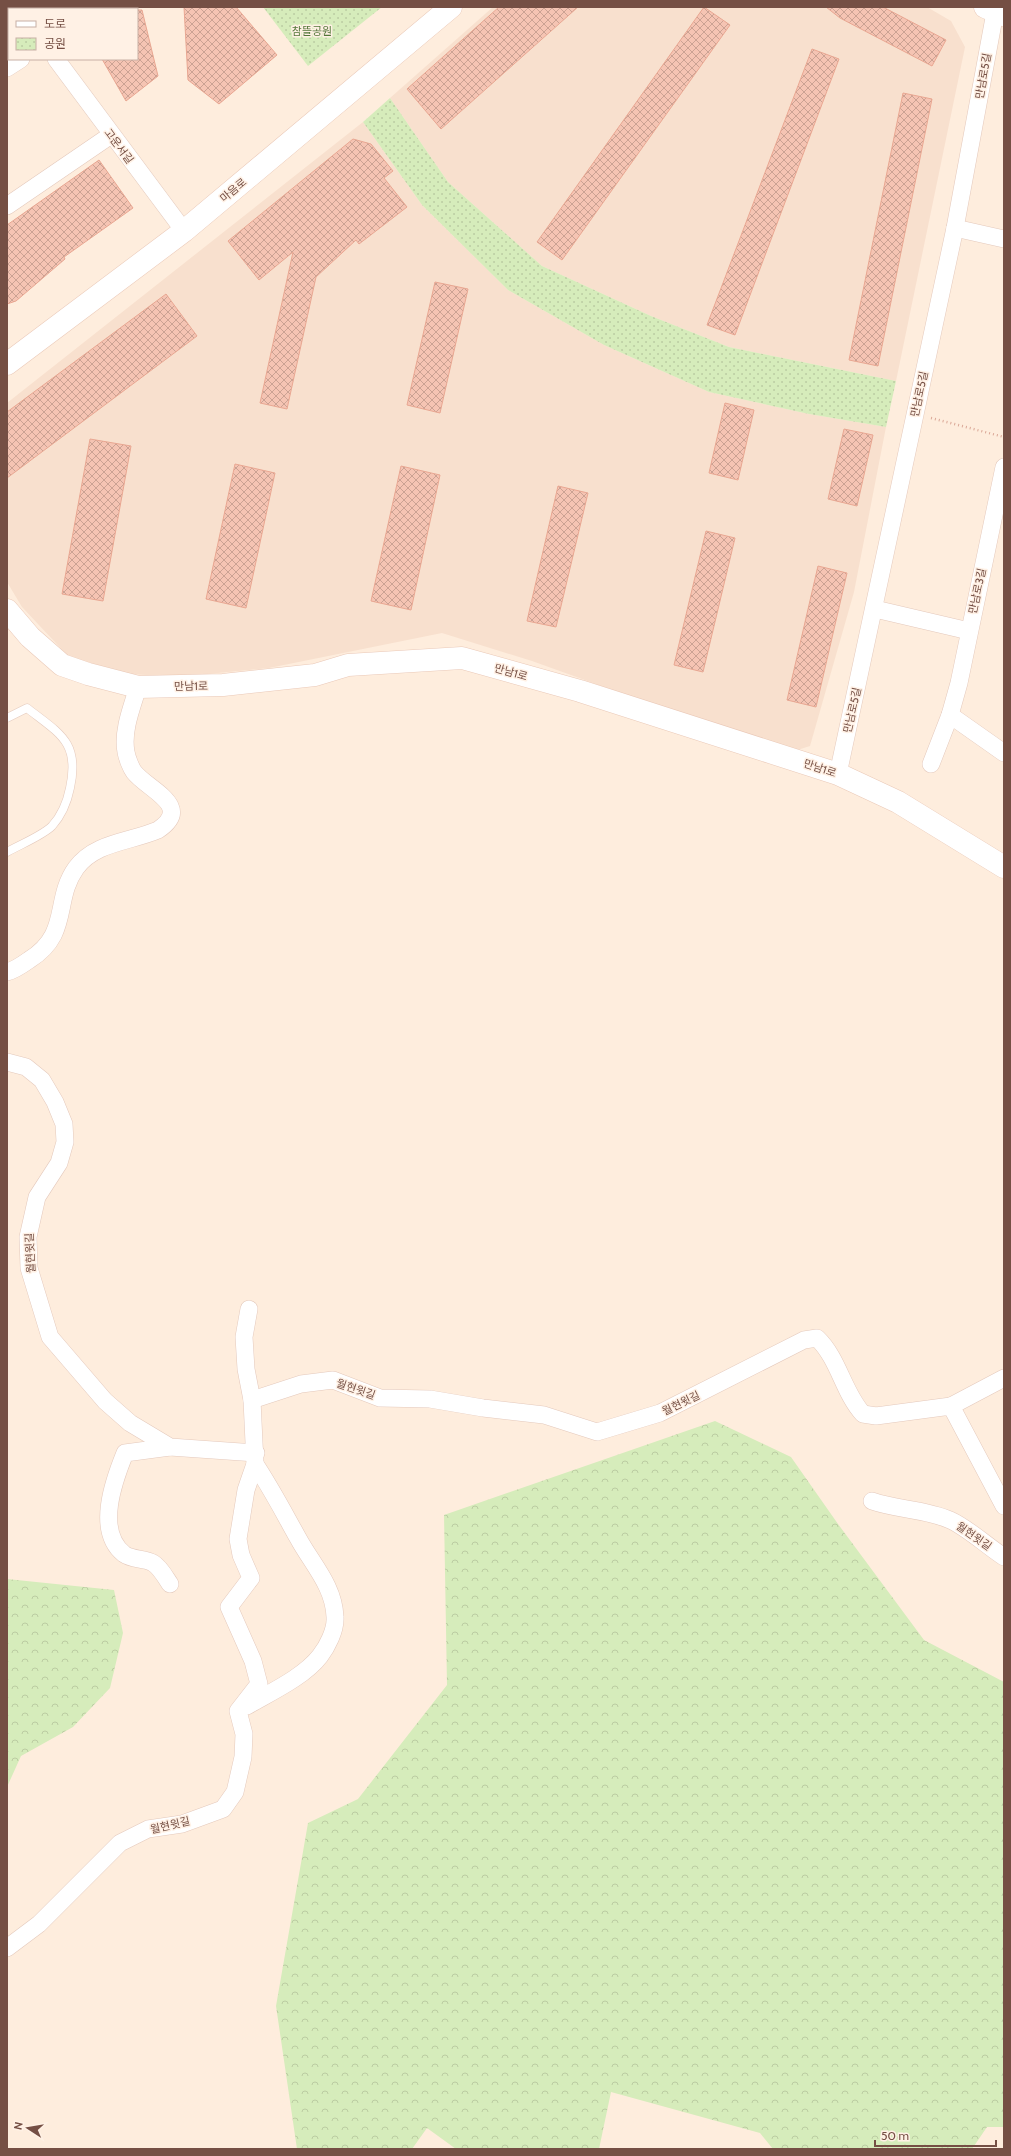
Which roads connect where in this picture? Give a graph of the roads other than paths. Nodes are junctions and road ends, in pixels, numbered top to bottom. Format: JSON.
{"nodes":[{"id":1,"x":451,"y":7,"type":"edge"},
{"id":2,"x":995,"y":10,"type":"edge"},
{"id":3,"x":19,"y":60,"type":"edge"},
{"id":4,"x":57,"y":60,"type":"edge"},
{"id":5,"x":7,"y":68,"type":"edge"},
{"id":6,"x":111,"y":135,"type":"junction"},
{"id":7,"x":7,"y":206,"type":"edge"},
{"id":8,"x":955,"y":228,"type":"junction"},
{"id":9,"x":184,"y":232,"type":"junction"},
{"id":10,"x":1004,"y":239,"type":"edge"},
{"id":11,"x":7,"y":364,"type":"edge"},
{"id":12,"x":1004,"y":467,"type":"edge"},
{"id":13,"x":875,"y":609,"type":"junction"},
{"id":14,"x":7,"y":611,"type":"edge"},
{"id":15,"x":969,"y":631,"type":"junction"},
{"id":16,"x":138,"y":687,"type":"junction"},
{"id":17,"x":950,"y":715,"type":"junction"},
{"id":18,"x":7,"y":718,"type":"edge"},
{"id":19,"x":1004,"y":753,"type":"edge"},
{"id":20,"x":931,"y":764,"type":"dead end"},
{"id":21,"x":838,"y":774,"type":"junction"},
{"id":22,"x":7,"y":852,"type":"edge"},
{"id":23,"x":1004,"y":867,"type":"edge"},
{"id":24,"x":7,"y":972,"type":"edge"},
{"id":25,"x":7,"y":1062,"type":"edge"},
{"id":26,"x":248,"y":1309,"type":"dead end"},
{"id":27,"x":1004,"y":1378,"type":"edge"},
{"id":28,"x":252,"y":1400,"type":"junction"},
{"id":29,"x":951,"y":1406,"type":"junction"},
{"id":30,"x":170,"y":1447,"type":"junction"},
{"id":31,"x":256,"y":1459,"type":"junction"},
{"id":32,"x":872,"y":1501,"type":"dead end"},
{"id":33,"x":1004,"y":1506,"type":"edge"},
{"id":34,"x":1004,"y":1557,"type":"edge"},
{"id":35,"x":170,"y":1584,"type":"dead end"},
{"id":36,"x":238,"y":1711,"type":"junction"},
{"id":37,"x":7,"y":1948,"type":"edge"}],
"edges":[{"from":1,"to":9,"type":"street","name":"마음로"},
{"from":2,"to":8,"type":"street","name":"만남로5길"},
{"from":3,"to":5,"type":"street"},
{"from":4,"to":6,"type":"street","name":"고운서길"},
{"from":6,"to":7,"type":"street"},
{"from":6,"to":9,"type":"street","name":"고운서길"},
{"from":8,"to":10,"type":"street"},
{"from":8,"to":13,"type":"street","name":"만남로5길"},
{"from":9,"to":11,"type":"street","name":"마음로"},
{"from":12,"to":15,"type":"street","name":"만남로3길"},
{"from":13,"to":15,"type":"street"},
{"from":13,"to":21,"type":"street","name":"만남로5길"},
{"from":14,"to":16,"type":"street","name":"만남1로"},
{"from":15,"to":17,"type":"street","name":"만남로3길"},
{"from":16,"to":21,"type":"street","name":"만남1로"},
{"from":16,"to":24,"type":"street"},
{"from":17,"to":19,"type":"street"},
{"from":17,"to":20,"type":"street","name":"만남로3길"},
{"from":18,"to":22,"type":"lane"},
{"from":21,"to":23,"type":"street","name":"만남1로"},
{"from":25,"to":30,"type":"street","name":"월현윗길"},
{"from":26,"to":28,"type":"street"},
{"from":27,"to":29,"type":"street"},
{"from":28,"to":29,"type":"street","name":"월현윗길"},
{"from":28,"to":31,"type":"street"},
{"from":29,"to":33,"type":"street"},
{"from":30,"to":31,"type":"street","name":"월현윗길"},
{"from":30,"to":35,"type":"street","name":"월현윗길"},
{"from":31,"to":36,"type":"street"},
{"from":31,"to":36,"type":"street"},
{"from":32,"to":34,"type":"street","name":"월현윗길"},
{"from":36,"to":37,"type":"street","name":"월현윗길"}]}
